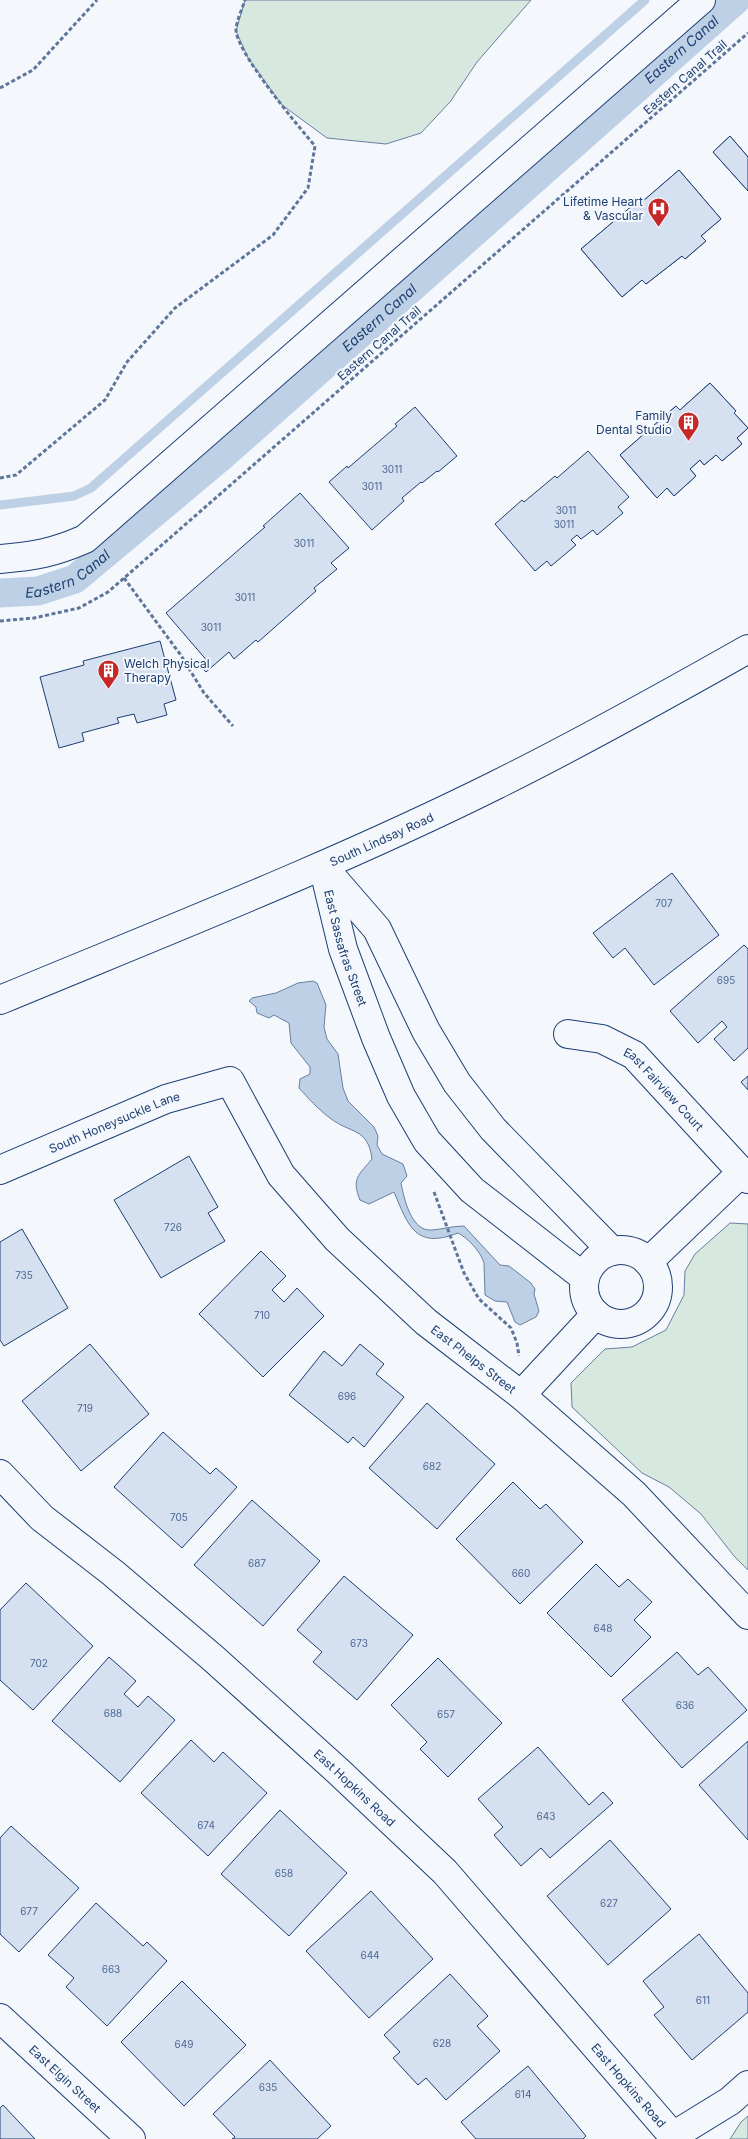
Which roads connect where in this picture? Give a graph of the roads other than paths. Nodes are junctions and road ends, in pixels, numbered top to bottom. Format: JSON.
{"nodes":[{"id":1,"x":701,"y":0,"type":"edge"},
{"id":2,"x":0,"y":559,"type":"edge"},
{"id":3,"x":748,"y":649,"type":"edge"},
{"id":4,"x":323,"y":866,"type":"junction"},
{"id":5,"x":0,"y":1000,"type":"edge"},
{"id":6,"x":568,"y":1034,"type":"dead end"},
{"id":7,"x":230,"y":1081,"type":"joint"},
{"id":8,"x":0,"y":1170,"type":"edge"},
{"id":9,"x":745,"y":1176,"type":"edge"},
{"id":10,"x":612,"y":1252,"type":"junction"},
{"id":11,"x":648,"y":1262,"type":"junction"},
{"id":12,"x":585,"y":1278,"type":"junction"},
{"id":13,"x":596,"y":1314,"type":"junction"},
{"id":14,"x":521,"y":1395,"type":"junction"},
{"id":15,"x":0,"y":1474,"type":"edge"},
{"id":16,"x":748,"y":1615,"type":"edge"},
{"id":17,"x":0,"y":2018,"type":"edge"},
{"id":18,"x":748,"y":2085,"type":"edge"},
{"id":19,"x":131,"y":2139,"type":"edge"}],
"edges":[{"from":1,"to":2,"type":"street"},
{"from":3,"to":4,"type":"street","name":"South Lindsay Road"},
{"from":4,"to":5,"type":"street","name":"South Lindsay Road"},
{"from":4,"to":10,"type":"street","name":"East Sassafras Street"},
{"from":4,"to":12,"type":"street","name":"East Sassafras Street"},
{"from":6,"to":9,"type":"street","name":"East Fairview Court"},
{"from":7,"to":8,"type":"street","name":"South Honeysuckle Lane"},
{"from":7,"to":14,"type":"street","name":"East Phelps Street"},
{"from":9,"to":11,"type":"street"},
{"from":10,"to":11,"type":"street"},
{"from":10,"to":12,"type":"street"},
{"from":11,"to":13,"type":"street"},
{"from":12,"to":13,"type":"street"},
{"from":13,"to":14,"type":"street"},
{"from":14,"to":16,"type":"street","name":"East Phelps Street"},
{"from":15,"to":18,"type":"street","name":"East Hopkins Road"},
{"from":17,"to":19,"type":"street","name":"East Elgin Street"}]}
